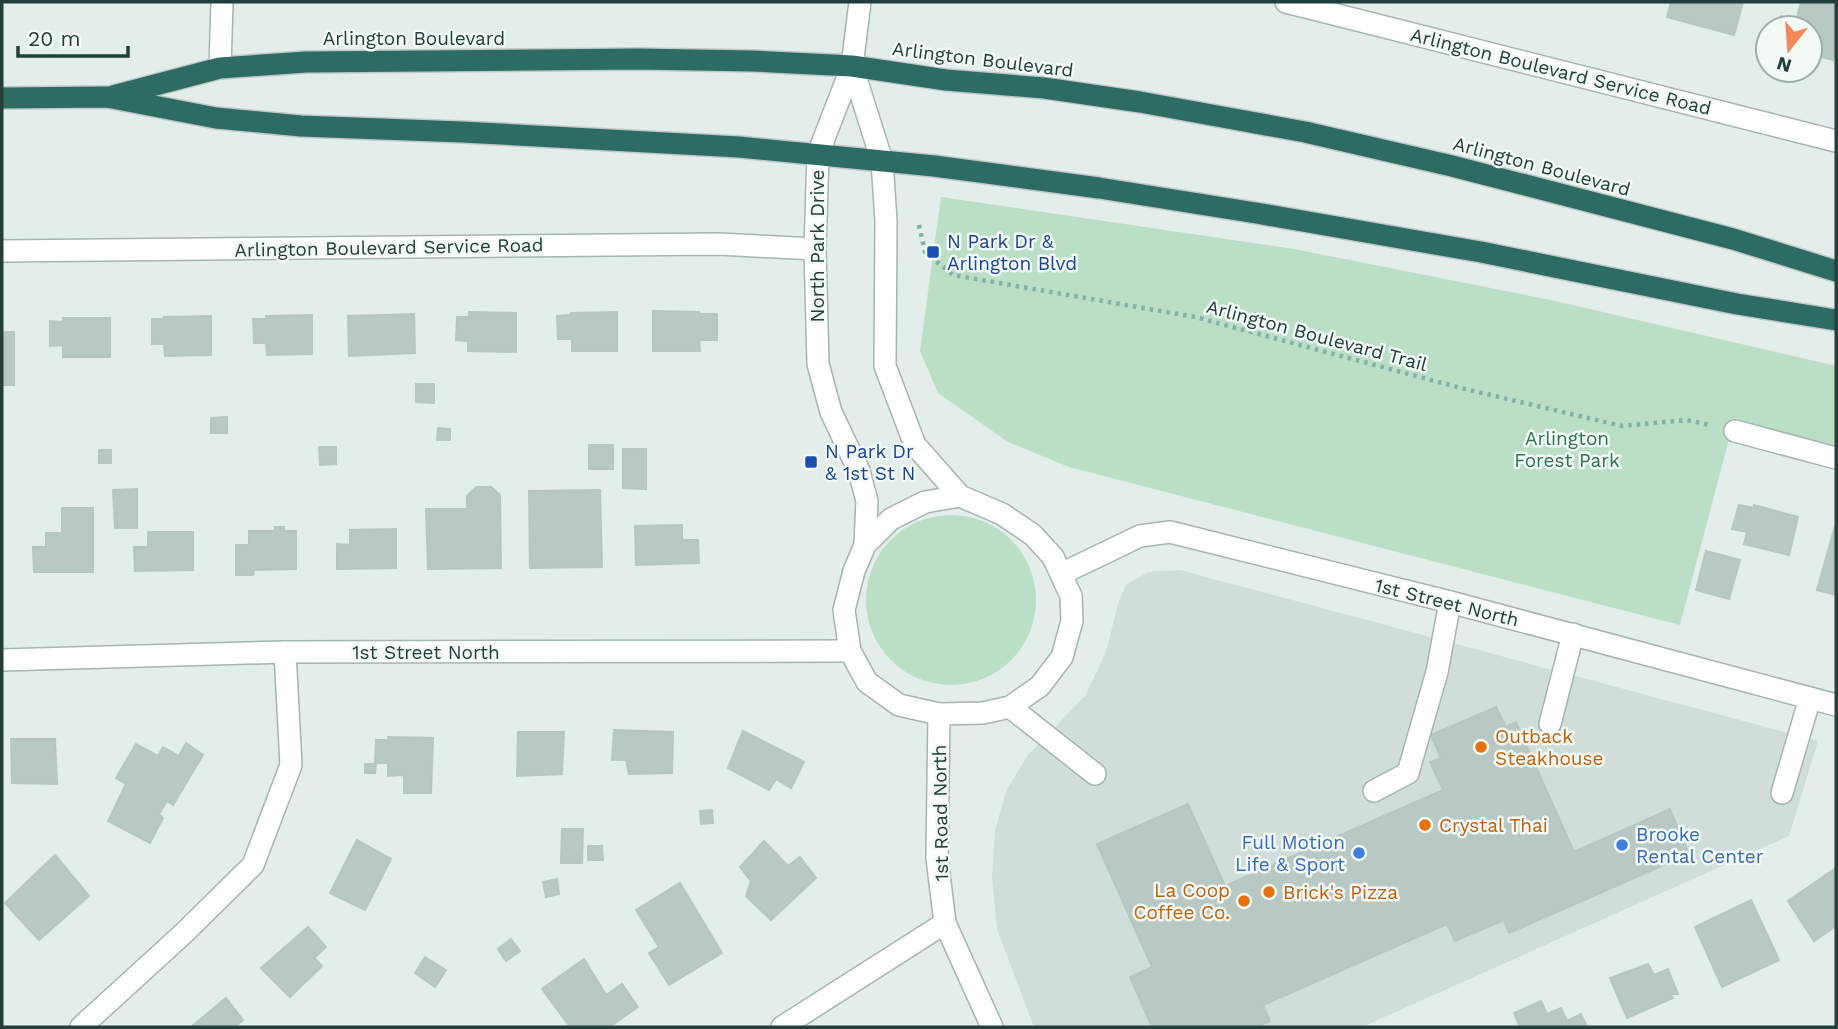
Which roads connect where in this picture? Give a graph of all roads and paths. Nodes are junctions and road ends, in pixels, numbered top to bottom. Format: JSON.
{"nodes":[{"id":1,"x":222,"y":2,"type":"edge"},
{"id":2,"x":860,"y":2,"type":"edge"},
{"id":3,"x":1286,"y":2,"type":"edge"},
{"id":4,"x":852,"y":66,"type":"junction"},
{"id":5,"x":220,"y":68,"type":"junction"},
{"id":6,"x":107,"y":97,"type":"junction"},
{"id":7,"x":2,"y":98,"type":"edge"},
{"id":8,"x":1836,"y":141,"type":"edge"},
{"id":9,"x":818,"y":154,"type":"junction"},
{"id":10,"x":882,"y":161,"type":"junction"},
{"id":11,"x":919,"y":225,"type":"dead end"},
{"id":12,"x":815,"y":249,"type":"junction"},
{"id":13,"x":2,"y":251,"type":"edge"},
{"id":14,"x":1836,"y":271,"type":"edge"},
{"id":15,"x":1836,"y":320,"type":"edge"},
{"id":16,"x":1735,"y":431,"type":"joint"},
{"id":17,"x":1836,"y":458,"type":"edge"},
{"id":18,"x":960,"y":496,"type":"junction"},
{"id":19,"x":865,"y":545,"type":"junction"},
{"id":20,"x":1062,"y":574,"type":"junction"},
{"id":21,"x":1450,"y":602,"type":"junction"},
{"id":22,"x":1573,"y":634,"type":"junction"},
{"id":23,"x":850,"y":651,"type":"junction"},
{"id":24,"x":285,"y":652,"type":"junction"},
{"id":25,"x":2,"y":660,"type":"edge"},
{"id":26,"x":1810,"y":698,"type":"junction"},
{"id":27,"x":1836,"y":705,"type":"edge"},
{"id":28,"x":1010,"y":707,"type":"junction"},
{"id":29,"x":939,"y":714,"type":"junction"},
{"id":30,"x":1550,"y":724,"type":"dead end"},
{"id":31,"x":1095,"y":774,"type":"dead end"},
{"id":32,"x":1374,"y":791,"type":"dead end"},
{"id":33,"x":1782,"y":793,"type":"dead end"},
{"id":34,"x":945,"y":923,"type":"junction"},
{"id":35,"x":80,"y":1027,"type":"edge"},
{"id":36,"x":782,"y":1027,"type":"edge"},
{"id":37,"x":992,"y":1027,"type":"edge"}],
"edges":[{"from":1,"to":5,"type":"street"},
{"from":2,"to":4,"type":"street"},
{"from":3,"to":8,"type":"street","name":"Arlington Boulevard Service Road"},
{"from":4,"to":5,"type":"highway","name":"Arlington Boulevard"},
{"from":4,"to":9,"type":"street","name":"North Park Drive"},
{"from":4,"to":10,"type":"street"},
{"from":4,"to":14,"type":"highway","name":"Arlington Boulevard"},
{"from":5,"to":6,"type":"highway","name":"Arlington Boulevard"},
{"from":6,"to":7,"type":"highway","name":"Arlington Boulevard"},
{"from":6,"to":9,"type":"highway","name":"Arlington Boulevard"},
{"from":9,"to":10,"type":"highway","name":"Arlington Boulevard"},
{"from":9,"to":12,"type":"street","name":"North Park Drive"},
{"from":10,"to":15,"type":"highway","name":"Arlington Boulevard"},
{"from":10,"to":18,"type":"street"},
{"from":11,"to":16,"type":"path","name":"Arlington Boulevard Trail"},
{"from":12,"to":13,"type":"street","name":"Arlington Boulevard Service Road"},
{"from":12,"to":19,"type":"street","name":"North Park Drive"},
{"from":16,"to":17,"type":"street"},
{"from":18,"to":19,"type":"street"},
{"from":18,"to":20,"type":"street"},
{"from":19,"to":23,"type":"street"},
{"from":20,"to":21,"type":"street","name":"1st Street North"},
{"from":20,"to":28,"type":"street"},
{"from":21,"to":22,"type":"street","name":"1st Street North"},
{"from":21,"to":32,"type":"street"},
{"from":22,"to":26,"type":"street","name":"1st Street North"},
{"from":22,"to":30,"type":"street"},
{"from":23,"to":24,"type":"street","name":"1st Street North"},
{"from":23,"to":29,"type":"street"},
{"from":24,"to":25,"type":"street","name":"1st Street North"},
{"from":24,"to":35,"type":"street"},
{"from":26,"to":27,"type":"street","name":"1st Street North"},
{"from":26,"to":33,"type":"street"},
{"from":28,"to":29,"type":"street"},
{"from":28,"to":31,"type":"street"},
{"from":29,"to":34,"type":"street","name":"1st Road North"},
{"from":34,"to":36,"type":"street"},
{"from":34,"to":37,"type":"street","name":"1st Road North"}]}
